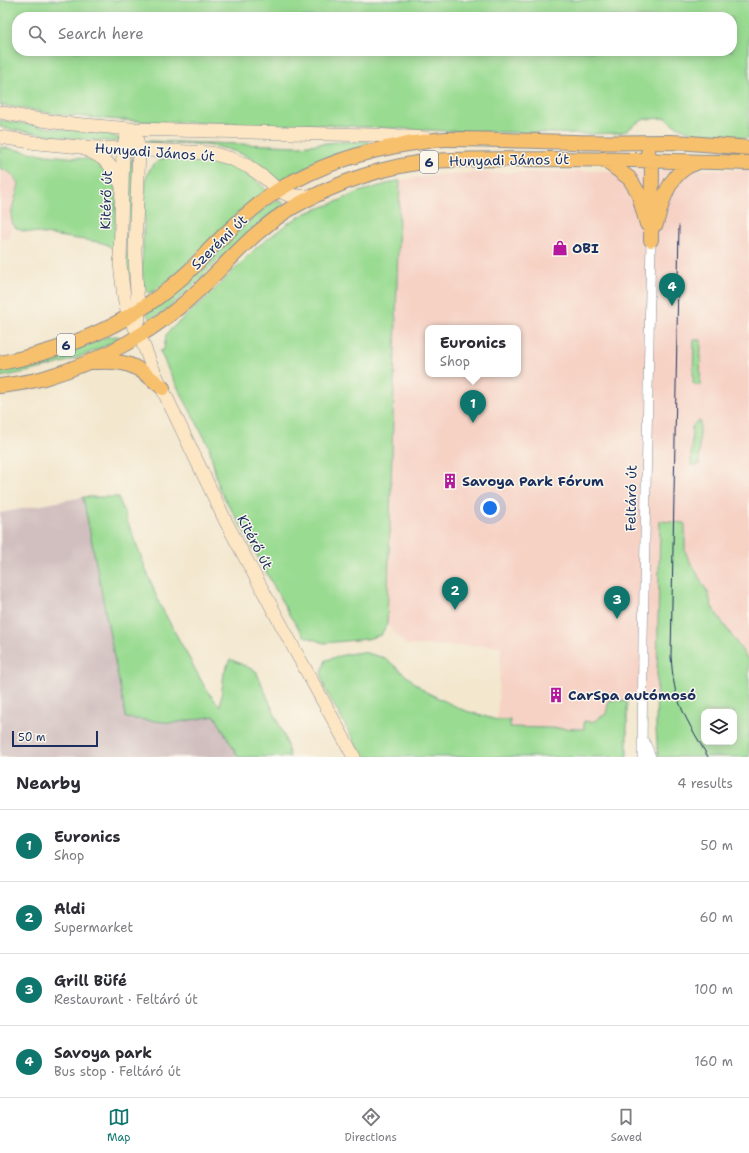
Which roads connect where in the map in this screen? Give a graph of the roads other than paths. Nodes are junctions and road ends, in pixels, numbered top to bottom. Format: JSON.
{"nodes":[{"id":1,"x":0,"y":112,"type":"edge"},
{"id":2,"x":131,"y":128,"type":"junction"},
{"id":3,"x":0,"y":137,"type":"edge"},
{"id":4,"x":444,"y":139,"type":"junction"},
{"id":5,"x":636,"y":142,"type":"junction"},
{"id":6,"x":81,"y":147,"type":"junction"},
{"id":7,"x":749,"y":148,"type":"edge"},
{"id":8,"x":123,"y":149,"type":"junction"},
{"id":9,"x":139,"y":150,"type":"junction"},
{"id":10,"x":603,"y":159,"type":"junction"},
{"id":11,"x":651,"y":160,"type":"junction"},
{"id":12,"x":700,"y":162,"type":"junction"},
{"id":13,"x":749,"y":163,"type":"edge"},
{"id":14,"x":122,"y":188,"type":"junction"},
{"id":15,"x":278,"y":190,"type":"junction"},
{"id":16,"x":314,"y":196,"type":"junction"},
{"id":17,"x":651,"y":240,"type":"junction"},
{"id":18,"x":133,"y":313,"type":"junction"},
{"id":19,"x":140,"y":336,"type":"junction"},
{"id":20,"x":87,"y":362,"type":"junction"},
{"id":21,"x":0,"y":363,"type":"edge"},
{"id":22,"x":0,"y":386,"type":"edge"},
{"id":23,"x":163,"y":388,"type":"junction"},
{"id":24,"x":643,"y":737,"type":"junction"},
{"id":25,"x":354,"y":757,"type":"edge"},
{"id":26,"x":642,"y":757,"type":"edge"},
{"id":27,"x":651,"y":757,"type":"edge"}],
"edges":[{"from":1,"to":2,"type":"main road","name":"Hunyadi János út"},
{"from":2,"to":4,"type":"main road","name":"Hunyadi János út"},
{"from":2,"to":8,"type":"main road","name":"Kitérő út"},
{"from":2,"to":9,"type":"main road","name":"Kitérő út"},
{"from":3,"to":6,"type":"main road","name":"Hunyadi János út"},
{"from":4,"to":5,"type":"main road","name":"Hunyadi János út","number":"6"},
{"from":4,"to":15,"type":"main road","name":"Szerémi út","number":"6"},
{"from":5,"to":7,"type":"main road","name":"Hunyadi János út","number":"6"},
{"from":5,"to":11,"type":"main road"},
{"from":6,"to":8,"type":"main road","name":"Hunyadi János út"},
{"from":6,"to":14,"type":"main road"},
{"from":8,"to":9,"type":"main road","name":"Hunyadi János út"},
{"from":8,"to":14,"type":"main road","name":"Kitérő út"},
{"from":9,"to":15,"type":"main road","name":"Hunyadi János út"},
{"from":9,"to":18,"type":"main road","name":"Kitérő út"},
{"from":10,"to":11,"type":"main road","name":"Hunyadi János út","number":"6"},
{"from":10,"to":16,"type":"main road","name":"Hunyadi János út","number":"6"},
{"from":10,"to":17,"type":"main road"},
{"from":11,"to":12,"type":"main road","name":"Hunyadi János út","number":"6"},
{"from":11,"to":17,"type":"main road"},
{"from":12,"to":13,"type":"main road","name":"Hunyadi János út","number":"6"},
{"from":12,"to":17,"type":"main road"},
{"from":14,"to":18,"type":"main road","name":"Kitérő út"},
{"from":15,"to":16,"type":"main road","name":"Hunyadi János út"},
{"from":15,"to":18,"type":"main road","name":"Szerémi út","number":"6"},
{"from":16,"to":19,"type":"main road","name":"Szerémi út","number":"6"},
{"from":17,"to":24,"type":"street","name":"Feltáró út"},
{"from":18,"to":19,"type":"main road","name":"Kitérő út"},
{"from":18,"to":21,"type":"main road","name":"Szerémi út","number":"6"},
{"from":19,"to":20,"type":"main road","name":"Szerémi út","number":"6"},
{"from":19,"to":23,"type":"main road","name":"Kitérő út"},
{"from":20,"to":22,"type":"main road","name":"Szerémi út","number":"6"},
{"from":20,"to":23,"type":"main road"},
{"from":23,"to":25,"type":"main road","name":"Kitérő út"},
{"from":24,"to":26,"type":"street","name":"Feltáró út"},
{"from":24,"to":27,"type":"street"}]}
